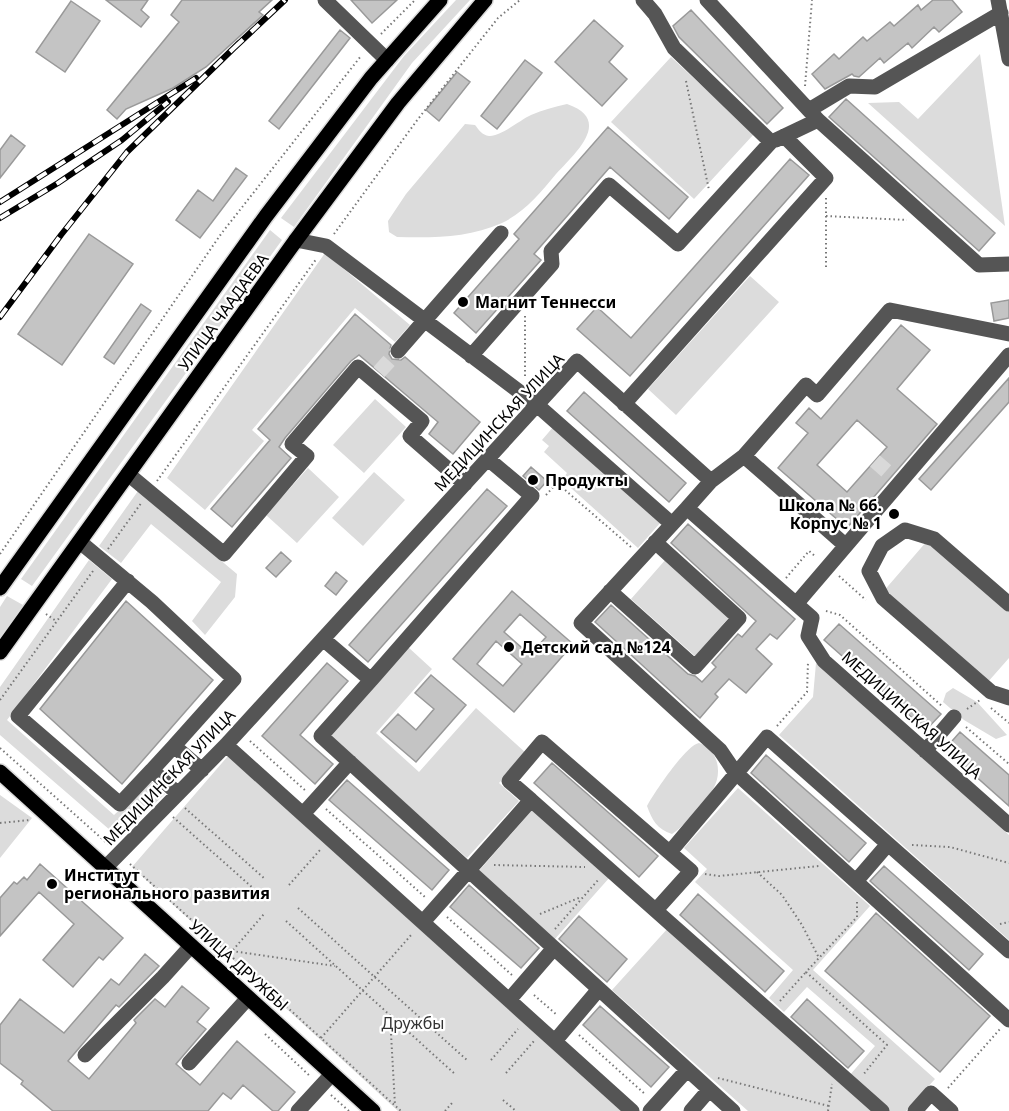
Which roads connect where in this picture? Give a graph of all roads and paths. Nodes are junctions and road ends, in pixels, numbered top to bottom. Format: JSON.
{"nodes":[{"id":1,"x":325,"y":0,"type":"edge"},
{"id":2,"x":415,"y":0,"type":"edge"},
{"id":3,"x":440,"y":0,"type":"edge"},
{"id":4,"x":485,"y":0,"type":"edge"},
{"id":5,"x":520,"y":0,"type":"edge"},
{"id":6,"x":643,"y":0,"type":"edge"},
{"id":7,"x":707,"y":0,"type":"edge"},
{"id":8,"x":812,"y":0,"type":"edge"},
{"id":9,"x":999,"y":6,"type":"edge"},
{"id":10,"x":370,"y":44,"type":"junction"},
{"id":11,"x":1009,"y":59,"type":"edge"},
{"id":12,"x":387,"y":60,"type":"junction"},
{"id":13,"x":686,"y":78,"type":"dead end"},
{"id":14,"x":810,"y":111,"type":"junction"},
{"id":15,"x":778,"y":139,"type":"junction"},
{"id":16,"x":826,"y":178,"type":"junction"},
{"id":17,"x":712,"y":207,"type":"junction"},
{"id":18,"x":826,"y":216,"type":"junction"},
{"id":19,"x":907,"y":220,"type":"dead end"},
{"id":20,"x":501,"y":233,"type":"dead end"},
{"id":21,"x":296,"y":240,"type":"junction"},
{"id":22,"x":326,"y":246,"type":"junction"},
{"id":23,"x":1009,"y":264,"type":"edge"},
{"id":24,"x":826,"y":267,"type":"dead end"},
{"id":25,"x":525,"y":295,"type":"junction"},
{"id":26,"x":424,"y":321,"type":"junction"},
{"id":27,"x":1009,"y":334,"type":"edge"},
{"id":28,"x":398,"y":351,"type":"tunnel mouth"},
{"id":29,"x":1009,"y":355,"type":"edge"},
{"id":30,"x":471,"y":356,"type":"junction"},
{"id":31,"x":531,"y":401,"type":"junction"},
{"id":32,"x":624,"y":404,"type":"junction"},
{"id":33,"x":744,"y":456,"type":"junction"},
{"id":34,"x":488,"y":459,"type":"junction"},
{"id":35,"x":128,"y":474,"type":"junction"},
{"id":36,"x":711,"y":481,"type":"junction"},
{"id":37,"x":465,"y":484,"type":"junction"},
{"id":38,"x":149,"y":492,"type":"junction"},
{"id":39,"x":532,"y":496,"type":"junction"},
{"id":40,"x":687,"y":508,"type":"junction"},
{"id":41,"x":672,"y":524,"type":"junction"},
{"id":42,"x":80,"y":542,"type":"junction"},
{"id":43,"x":655,"y":542,"type":"junction"},
{"id":44,"x":845,"y":545,"type":"junction"},
{"id":45,"x":0,"y":554,"type":"edge"},
{"id":46,"x":642,"y":556,"type":"junction"},
{"id":47,"x":101,"y":559,"type":"junction"},
{"id":48,"x":827,"y":565,"type":"junction"},
{"id":49,"x":128,"y":581,"type":"junction"},
{"id":50,"x":0,"y":588,"type":"edge"},
{"id":51,"x":777,"y":588,"type":"junction"},
{"id":52,"x":610,"y":591,"type":"junction"},
{"id":53,"x":870,"y":603,"type":"dead end"},
{"id":54,"x":796,"y":604,"type":"junction"},
{"id":55,"x":1009,"y":604,"type":"edge"},
{"id":56,"x":812,"y":618,"type":"junction"},
{"id":57,"x":808,"y":636,"type":"junction"},
{"id":58,"x":323,"y":639,"type":"junction"},
{"id":59,"x":0,"y":652,"type":"edge"},
{"id":60,"x":371,"y":680,"type":"junction"},
{"id":61,"x":1009,"y":698,"type":"edge"},
{"id":62,"x":981,"y":699,"type":"dead end"},
{"id":63,"x":0,"y":700,"type":"edge"},
{"id":64,"x":988,"y":705,"type":"dead end"},
{"id":65,"x":954,"y":717,"type":"junction"},
{"id":66,"x":1009,"y":723,"type":"edge"},
{"id":67,"x":239,"y":731,"type":"junction"},
{"id":68,"x":767,"y":737,"type":"junction"},
{"id":69,"x":226,"y":745,"type":"junction"},
{"id":70,"x":174,"y":746,"type":"junction"},
{"id":71,"x":0,"y":748,"type":"edge"},
{"id":72,"x":925,"y":751,"type":"junction"},
{"id":73,"x":350,"y":762,"type":"junction"},
{"id":74,"x":1009,"y":764,"type":"edge"},
{"id":75,"x":152,"y":770,"type":"junction"},
{"id":76,"x":202,"y":770,"type":"junction"},
{"id":77,"x":0,"y":772,"type":"edge"},
{"id":78,"x":735,"y":772,"type":"junction"},
{"id":79,"x":172,"y":800,"type":"junction"},
{"id":80,"x":316,"y":800,"type":"junction"},
{"id":81,"x":531,"y":800,"type":"junction"},
{"id":82,"x":303,"y":814,"type":"junction"},
{"id":83,"x":32,"y":820,"type":"dead end"},
{"id":84,"x":0,"y":823,"type":"edge"},
{"id":85,"x":1009,"y":825,"type":"edge"},
{"id":86,"x":330,"y":839,"type":"junction"},
{"id":87,"x":888,"y":844,"type":"junction"},
{"id":88,"x":670,"y":852,"type":"junction"},
{"id":89,"x":119,"y":854,"type":"junction"},
{"id":90,"x":838,"y":863,"type":"junction"},
{"id":91,"x":1009,"y":863,"type":"edge"},
{"id":92,"x":470,"y":867,"type":"junction"},
{"id":93,"x":105,"y":868,"type":"junction"},
{"id":94,"x":609,"y":868,"type":"junction"},
{"id":95,"x":691,"y":871,"type":"junction"},
{"id":96,"x":757,"y":872,"type":"junction"},
{"id":97,"x":264,"y":878,"type":"dead end"},
{"id":98,"x":857,"y":880,"type":"junction"},
{"id":99,"x":289,"y":885,"type":"dead end"},
{"id":100,"x":254,"y":889,"type":"dead end"},
{"id":101,"x":584,"y":896,"type":"junction"},
{"id":102,"x":436,"y":907,"type":"junction"},
{"id":103,"x":298,"y":908,"type":"dead end"},
{"id":104,"x":656,"y":910,"type":"junction"},
{"id":105,"x":264,"y":914,"type":"dead end"},
{"id":106,"x":286,"y":921,"type":"dead end"},
{"id":107,"x":524,"y":921,"type":"junction"},
{"id":108,"x":423,"y":922,"type":"junction"},
{"id":109,"x":550,"y":944,"type":"junction"},
{"id":110,"x":191,"y":946,"type":"junction"},
{"id":111,"x":232,"y":951,"type":"junction"},
{"id":112,"x":1009,"y":951,"type":"edge"},
{"id":113,"x":230,"y":954,"type":"junction"},
{"id":114,"x":819,"y":957,"type":"junction"},
{"id":115,"x":335,"y":966,"type":"junction"},
{"id":116,"x":806,"y":972,"type":"junction"},
{"id":117,"x":375,"y":977,"type":"junction"},
{"id":118,"x":523,"y":984,"type":"junction"},
{"id":119,"x":599,"y":990,"type":"junction"},
{"id":120,"x":363,"y":991,"type":"junction"},
{"id":121,"x":248,"y":998,"type":"junction"},
{"id":122,"x":509,"y":1000,"type":"junction"},
{"id":123,"x":771,"y":1012,"type":"junction"},
{"id":124,"x":390,"y":1016,"type":"junction"},
{"id":125,"x":528,"y":1018,"type":"junction"},
{"id":126,"x":1009,"y":1019,"type":"edge"},
{"id":127,"x":568,"y":1026,"type":"junction"},
{"id":128,"x":543,"y":1031,"type":"junction"},
{"id":129,"x":321,"y":1038,"type":"junction"},
{"id":130,"x":555,"y":1041,"type":"junction"},
{"id":131,"x":85,"y":1055,"type":"dead end"},
{"id":132,"x":491,"y":1060,"type":"dead end"},
{"id":133,"x":468,"y":1061,"type":"dead end"},
{"id":134,"x":189,"y":1063,"type":"dead end"},
{"id":135,"x":834,"y":1068,"type":"junction"},
{"id":136,"x":687,"y":1070,"type":"junction"},
{"id":137,"x":506,"y":1073,"type":"dead end"},
{"id":138,"x":332,"y":1074,"type":"junction"},
{"id":139,"x":456,"y":1075,"type":"dead end"},
{"id":140,"x":854,"y":1086,"type":"junction"},
{"id":141,"x":709,"y":1090,"type":"junction"},
{"id":142,"x":938,"y":1099,"type":"junction"},
{"id":143,"x":503,"y":1100,"type":"dead end"},
{"id":144,"x":452,"y":1103,"type":"dead end"},
{"id":145,"x":395,"y":1105,"type":"junction"},
{"id":146,"x":829,"y":1106,"type":"junction"},
{"id":147,"x":653,"y":1108,"type":"edge"},
{"id":148,"x":298,"y":1111,"type":"edge"},
{"id":149,"x":373,"y":1111,"type":"edge"},
{"id":150,"x":401,"y":1111,"type":"edge"},
{"id":151,"x":445,"y":1111,"type":"edge"},
{"id":152,"x":516,"y":1111,"type":"edge"},
{"id":153,"x":632,"y":1111,"type":"edge"},
{"id":154,"x":691,"y":1111,"type":"edge"},
{"id":155,"x":733,"y":1111,"type":"edge"},
{"id":156,"x":828,"y":1111,"type":"edge"},
{"id":157,"x":882,"y":1111,"type":"edge"},
{"id":158,"x":915,"y":1111,"type":"edge"},
{"id":159,"x":951,"y":1111,"type":"edge"}],
"edges":[{"from":1,"to":10,"type":"street"},
{"from":2,"to":10,"type":"path"},
{"from":3,"to":12,"type":"main road","name":"УЛИЦА ЧААДАЕВА"},
{"from":4,"to":21,"type":"main road","name":"УЛИЦА ЧААДАЕВА"},
{"from":5,"to":22,"type":"path"},
{"from":6,"to":15,"type":"street"},
{"from":7,"to":14,"type":"street"},
{"from":8,"to":14,"type":"path"},
{"from":9,"to":11,"type":"street"},
{"from":9,"to":14,"type":"street"},
{"from":10,"to":12,"type":"street"},
{"from":10,"to":45,"type":"path"},
{"from":12,"to":50,"type":"main road","name":"УЛИЦА ЧААДАЕВА"},
{"from":13,"to":17,"type":"path"},
{"from":14,"to":15,"type":"street"},
{"from":14,"to":23,"type":"street"},
{"from":15,"to":16,"type":"street"},
{"from":15,"to":17,"type":"street"},
{"from":16,"to":18,"type":"path"},
{"from":16,"to":32,"type":"street"},
{"from":17,"to":25,"type":"street"},
{"from":18,"to":19,"type":"path"},
{"from":18,"to":24,"type":"path"},
{"from":20,"to":26,"type":"street"},
{"from":21,"to":22,"type":"street"},
{"from":21,"to":35,"type":"main road","name":"УЛИЦА ЧААДАЕВА"},
{"from":22,"to":26,"type":"street"},
{"from":22,"to":38,"type":"path"},
{"from":25,"to":30,"type":"street"},
{"from":25,"to":31,"type":"path"},
{"from":26,"to":28,"type":"street"},
{"from":26,"to":30,"type":"street"},
{"from":27,"to":33,"type":"street"},
{"from":29,"to":44,"type":"street"},
{"from":30,"to":31,"type":"street"},
{"from":31,"to":32,"type":"street","name":"МЕДИЦИНСКАЯ УЛИЦА"},
{"from":31,"to":34,"type":"street","name":"МЕДИЦИНСКАЯ УЛИЦА"},
{"from":31,"to":41,"type":"street"},
{"from":32,"to":36,"type":"street","name":"МЕДИЦИНСКАЯ УЛИЦА"},
{"from":33,"to":36,"type":"street"},
{"from":33,"to":44,"type":"street"},
{"from":34,"to":37,"type":"street","name":"МЕДИЦИНСКАЯ УЛИЦА"},
{"from":34,"to":39,"type":"street"},
{"from":35,"to":38,"type":"street"},
{"from":35,"to":42,"type":"main road","name":"УЛИЦА ЧААДАЕВА"},
{"from":36,"to":40,"type":"street"},
{"from":37,"to":38,"type":"street"},
{"from":37,"to":58,"type":"street","name":"МЕДИЦИНСКАЯ УЛИЦА"},
{"from":38,"to":47,"type":"path"},
{"from":39,"to":46,"type":"path"},
{"from":39,"to":60,"type":"street"},
{"from":40,"to":41,"type":"street"},
{"from":40,"to":51,"type":"street"},
{"from":41,"to":43,"type":"street"},
{"from":42,"to":47,"type":"street"},
{"from":42,"to":59,"type":"main road","name":"УЛИЦА ЧААДАЕВА"},
{"from":43,"to":46,"type":"street"},
{"from":43,"to":52,"type":"street"},
{"from":44,"to":48,"type":"street"},
{"from":46,"to":52,"type":"street"},
{"from":47,"to":49,"type":"street"},
{"from":47,"to":63,"type":"path"},
{"from":48,"to":51,"type":"path"},
{"from":48,"to":53,"type":"path"},
{"from":48,"to":54,"type":"street"},
{"from":49,"to":70,"type":"street"},
{"from":49,"to":75,"type":"street"},
{"from":51,"to":54,"type":"street"},
{"from":52,"to":78,"type":"street"},
{"from":54,"to":56,"type":"street"},
{"from":55,"to":61,"type":"street"},
{"from":56,"to":57,"type":"street"},
{"from":56,"to":65,"type":"path"},
{"from":57,"to":68,"type":"path"},
{"from":57,"to":72,"type":"street","name":"МЕДИЦИНСКАЯ УЛИЦА"},
{"from":58,"to":60,"type":"street"},
{"from":58,"to":67,"type":"street","name":"МЕДИЦИНСКАЯ УЛИЦА"},
{"from":60,"to":73,"type":"street"},
{"from":62,"to":65,"type":"path"},
{"from":64,"to":66,"type":"path"},
{"from":65,"to":72,"type":"street"},
{"from":65,"to":74,"type":"path"},
{"from":67,"to":69,"type":"street","name":"МЕДИЦИНСКАЯ УЛИЦА"},
{"from":67,"to":80,"type":"path"},
{"from":68,"to":78,"type":"street"},
{"from":68,"to":87,"type":"street"},
{"from":69,"to":76,"type":"street","name":"МЕДИЦИНСКАЯ УЛИЦА"},
{"from":69,"to":82,"type":"street"},
{"from":70,"to":75,"type":"street"},
{"from":70,"to":76,"type":"street"},
{"from":71,"to":89,"type":"path"},
{"from":72,"to":85,"type":"street","name":"МЕДИЦИНСКАЯ УЛИЦА"},
{"from":73,"to":80,"type":"street"},
{"from":73,"to":92,"type":"street"},
{"from":75,"to":79,"type":"street"},
{"from":76,"to":79,"type":"street","name":"МЕДИЦИНСКАЯ УЛИЦА"},
{"from":77,"to":93,"type":"main road","name":"УЛИЦА ДРУЖБЫ"},
{"from":78,"to":88,"type":"street"},
{"from":78,"to":90,"type":"street"},
{"from":79,"to":89,"type":"street","name":"МЕДИЦИНСКАЯ УЛИЦА"},
{"from":79,"to":97,"type":"path"},
{"from":79,"to":100,"type":"path"},
{"from":80,"to":82,"type":"street"},
{"from":80,"to":102,"type":"path"},
{"from":81,"to":88,"type":"street"},
{"from":81,"to":92,"type":"street"},
{"from":81,"to":94,"type":"street"},
{"from":82,"to":86,"type":"street"},
{"from":83,"to":84,"type":"path"},
{"from":86,"to":99,"type":"path"},
{"from":86,"to":108,"type":"street"},
{"from":87,"to":91,"type":"path"},
{"from":87,"to":98,"type":"street"},
{"from":87,"to":112,"type":"street"},
{"from":88,"to":95,"type":"street"},
{"from":89,"to":93,"type":"street","name":"МЕДИЦИНСКАЯ УЛИЦА"},
{"from":89,"to":113,"type":"path"},
{"from":90,"to":96,"type":"path"},
{"from":90,"to":98,"type":"street"},
{"from":92,"to":94,"type":"path"},
{"from":92,"to":102,"type":"street"},
{"from":92,"to":107,"type":"street"},
{"from":93,"to":110,"type":"main road","name":"УЛИЦА ДРУЖБЫ"},
{"from":94,"to":101,"type":"path"},
{"from":94,"to":104,"type":"street"},
{"from":95,"to":96,"type":"path"},
{"from":95,"to":104,"type":"street"},
{"from":96,"to":114,"type":"path"},
{"from":98,"to":114,"type":"path"},
{"from":98,"to":126,"type":"street"},
{"from":101,"to":107,"type":"path"},
{"from":101,"to":109,"type":"path"},
{"from":102,"to":108,"type":"street"},
{"from":102,"to":118,"type":"path"},
{"from":103,"to":117,"type":"path"},
{"from":104,"to":123,"type":"street"},
{"from":105,"to":111,"type":"path"},
{"from":106,"to":115,"type":"path"},
{"from":107,"to":109,"type":"street"},
{"from":108,"to":117,"type":"path"},
{"from":108,"to":122,"type":"street"},
{"from":109,"to":118,"type":"street"},
{"from":109,"to":119,"type":"street"},
{"from":110,"to":121,"type":"main road","name":"УЛИЦА ДРУЖБЫ"},
{"from":110,"to":131,"type":"street"},
{"from":111,"to":113,"type":"path"},
{"from":111,"to":115,"type":"path"},
{"from":113,"to":129,"type":"path"},
{"from":114,"to":116,"type":"path"},
{"from":115,"to":120,"type":"path"},
{"from":116,"to":123,"type":"path"},
{"from":116,"to":140,"type":"path"},
{"from":117,"to":120,"type":"path"},
{"from":117,"to":133,"type":"path"},
{"from":118,"to":122,"type":"street"},
{"from":118,"to":127,"type":"path"},
{"from":119,"to":127,"type":"street"},
{"from":119,"to":136,"type":"street"},
{"from":120,"to":124,"type":"path"},
{"from":120,"to":129,"type":"path"},
{"from":121,"to":134,"type":"street"},
{"from":121,"to":138,"type":"main road","name":"УЛИЦА ДРУЖБЫ"},
{"from":122,"to":125,"type":"street"},
{"from":123,"to":135,"type":"street"},
{"from":124,"to":139,"type":"path"},
{"from":124,"to":145,"type":"path"},
{"from":125,"to":128,"type":"street"},
{"from":125,"to":132,"type":"path"},
{"from":126,"to":142,"type":"path"},
{"from":127,"to":130,"type":"street"},
{"from":127,"to":147,"type":"path"},
{"from":128,"to":130,"type":"street"},
{"from":128,"to":137,"type":"path"},
{"from":129,"to":145,"type":"path"},
{"from":130,"to":153,"type":"street"},
{"from":135,"to":140,"type":"street"},
{"from":135,"to":146,"type":"path"},
{"from":136,"to":141,"type":"street"},
{"from":136,"to":146,"type":"path"},
{"from":136,"to":147,"type":"street"},
{"from":138,"to":148,"type":"street"},
{"from":138,"to":149,"type":"main road","name":"УЛИЦА ДРУЖБЫ"},
{"from":140,"to":157,"type":"street"},
{"from":141,"to":154,"type":"street"},
{"from":141,"to":155,"type":"street"},
{"from":142,"to":158,"type":"street"},
{"from":142,"to":159,"type":"street"},
{"from":143,"to":152,"type":"path"},
{"from":144,"to":151,"type":"path"},
{"from":145,"to":150,"type":"path"},
{"from":146,"to":156,"type":"path"}]}
